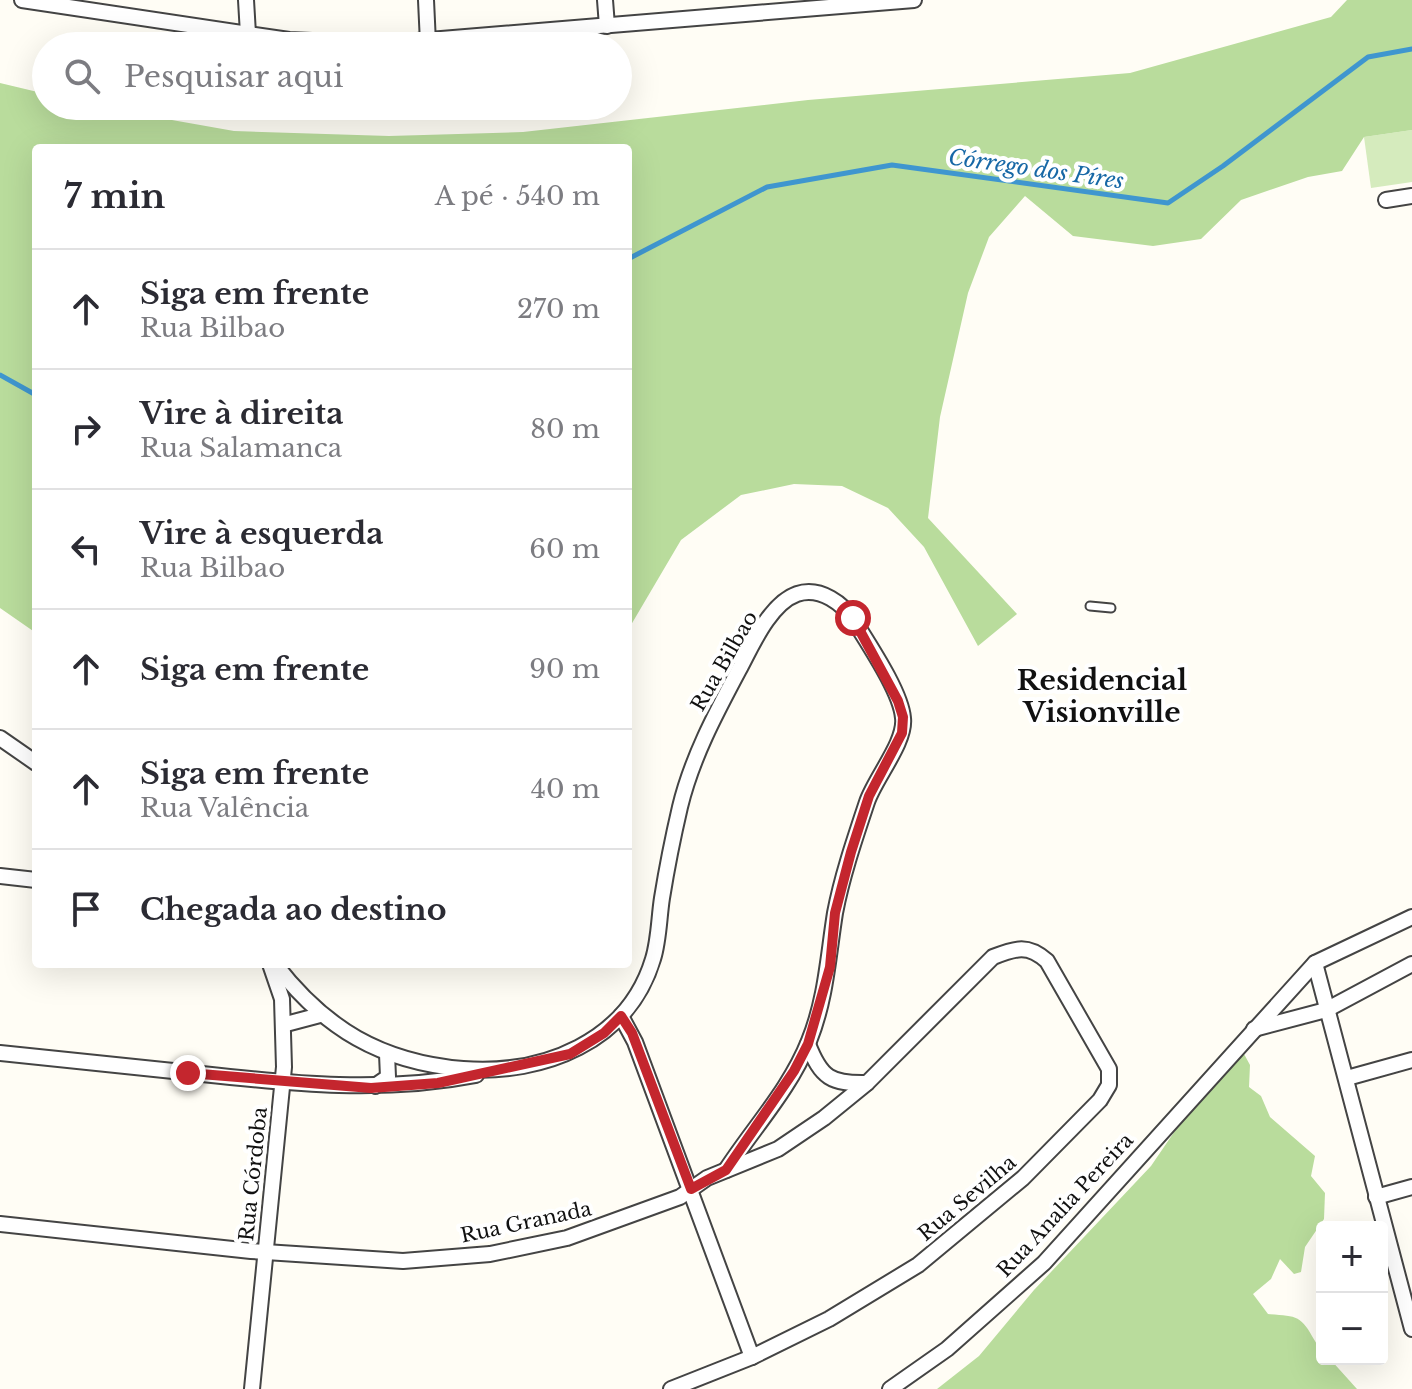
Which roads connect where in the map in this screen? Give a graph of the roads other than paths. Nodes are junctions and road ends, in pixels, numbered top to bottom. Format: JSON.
{"nodes":[{"id":1,"x":22,"y":0,"type":"edge"},
{"id":2,"x":246,"y":0,"type":"edge"},
{"id":3,"x":426,"y":0,"type":"edge"},
{"id":4,"x":605,"y":0,"type":"edge"},
{"id":5,"x":914,"y":0,"type":"edge"},
{"id":6,"x":876,"y":2,"type":"edge"},
{"id":7,"x":68,"y":4,"type":"edge"},
{"id":8,"x":607,"y":26,"type":"junction"},
{"id":9,"x":236,"y":32,"type":"edge"},
{"id":10,"x":248,"y":32,"type":"edge"},
{"id":11,"x":427,"y":32,"type":"edge"},
{"id":12,"x":544,"y":32,"type":"edge"},
{"id":13,"x":1412,"y":196,"type":"edge"},
{"id":14,"x":1386,"y":200,"type":"dead end"},
{"id":15,"x":1090,"y":606,"type":"dead end"},
{"id":16,"x":1111,"y":608,"type":"dead end"},
{"id":17,"x":0,"y":738,"type":"edge"},
{"id":18,"x":32,"y":760,"type":"edge"},
{"id":19,"x":0,"y":876,"type":"edge"},
{"id":20,"x":32,"y":880,"type":"edge"},
{"id":21,"x":1412,"y":917,"type":"edge"},
{"id":22,"x":1017,"y":947,"type":"joint"},
{"id":23,"x":1315,"y":963,"type":"junction"},
{"id":24,"x":1412,"y":964,"type":"edge"},
{"id":25,"x":274,"y":968,"type":"edge"},
{"id":26,"x":277,"y":968,"type":"edge"},
{"id":27,"x":1326,"y":1010,"type":"junction"},
{"id":28,"x":320,"y":1015,"type":"junction"},
{"id":29,"x":621,"y":1016,"type":"junction"},
{"id":30,"x":286,"y":1024,"type":"junction"},
{"id":31,"x":1253,"y":1029,"type":"junction"},
{"id":32,"x":808,"y":1044,"type":"junction"},
{"id":33,"x":0,"y":1053,"type":"edge"},
{"id":34,"x":387,"y":1054,"type":"junction"},
{"id":35,"x":1412,"y":1060,"type":"edge"},
{"id":36,"x":496,"y":1071,"type":"junction"},
{"id":37,"x":1347,"y":1078,"type":"junction"},
{"id":38,"x":282,"y":1083,"type":"junction"},
{"id":39,"x":867,"y":1083,"type":"junction"},
{"id":40,"x":371,"y":1088,"type":"junction"},
{"id":41,"x":726,"y":1170,"type":"junction"},
{"id":42,"x":1412,"y":1187,"type":"edge"},
{"id":43,"x":691,"y":1189,"type":"junction"},
{"id":44,"x":1376,"y":1197,"type":"junction"},
{"id":45,"x":0,"y":1224,"type":"edge"},
{"id":46,"x":266,"y":1252,"type":"junction"},
{"id":47,"x":1412,"y":1329,"type":"edge"},
{"id":48,"x":752,"y":1357,"type":"junction"},
{"id":49,"x":252,"y":1389,"type":"edge"},
{"id":50,"x":671,"y":1389,"type":"edge"},
{"id":51,"x":890,"y":1389,"type":"edge"}],
"edges":[{"from":1,"to":7,"type":"street"},
{"from":2,"to":10,"type":"street"},
{"from":3,"to":11,"type":"street"},
{"from":4,"to":8,"type":"street"},
{"from":5,"to":6,"type":"street"},
{"from":6,"to":8,"type":"street"},
{"from":7,"to":9,"type":"street"},
{"from":8,"to":12,"type":"street"},
{"from":13,"to":14,"type":"street"},
{"from":15,"to":16,"type":"lane"},
{"from":17,"to":18,"type":"street"},
{"from":19,"to":20,"type":"street"},
{"from":21,"to":23,"type":"street"},
{"from":22,"to":39,"type":"street","name":"Rua Granada"},
{"from":22,"to":48,"type":"street","name":"Rua Sevilha"},
{"from":23,"to":27,"type":"street"},
{"from":23,"to":31,"type":"street","name":"Rua Analia Pereira"},
{"from":24,"to":27,"type":"street"},
{"from":25,"to":30,"type":"street","name":"Rua Córdoba"},
{"from":26,"to":28,"type":"street","name":"Rua Bilbao"},
{"from":27,"to":31,"type":"street"},
{"from":27,"to":37,"type":"street"},
{"from":28,"to":30,"type":"street"},
{"from":28,"to":34,"type":"street","name":"Rua Bilbao"},
{"from":29,"to":32,"type":"street","name":"Rua Bilbao"},
{"from":29,"to":36,"type":"street","name":"Rua Bilbao"},
{"from":29,"to":43,"type":"street"},
{"from":30,"to":38,"type":"street","name":"Rua Córdoba"},
{"from":31,"to":51,"type":"street","name":"Rua Analia Pereira"},
{"from":32,"to":39,"type":"street"},
{"from":32,"to":41,"type":"street","name":"Rua Bilbao"},
{"from":33,"to":38,"type":"street"},
{"from":34,"to":36,"type":"street","name":"Rua Bilbao"},
{"from":34,"to":40,"type":"street"},
{"from":35,"to":37,"type":"street"},
{"from":36,"to":40,"type":"street"},
{"from":37,"to":44,"type":"street"},
{"from":38,"to":40,"type":"street"},
{"from":38,"to":46,"type":"street","name":"Rua Córdoba"},
{"from":39,"to":41,"type":"street","name":"Rua Granada"},
{"from":41,"to":43,"type":"street","name":"Rua Granada"},
{"from":42,"to":44,"type":"street"},
{"from":43,"to":46,"type":"street","name":"Rua Granada"},
{"from":43,"to":48,"type":"street"},
{"from":44,"to":47,"type":"street"},
{"from":45,"to":46,"type":"street","name":"Rua Granada"},
{"from":46,"to":49,"type":"street","name":"Rua Córdoba"},
{"from":48,"to":50,"type":"street","name":"Rua Sevilha"}]}
